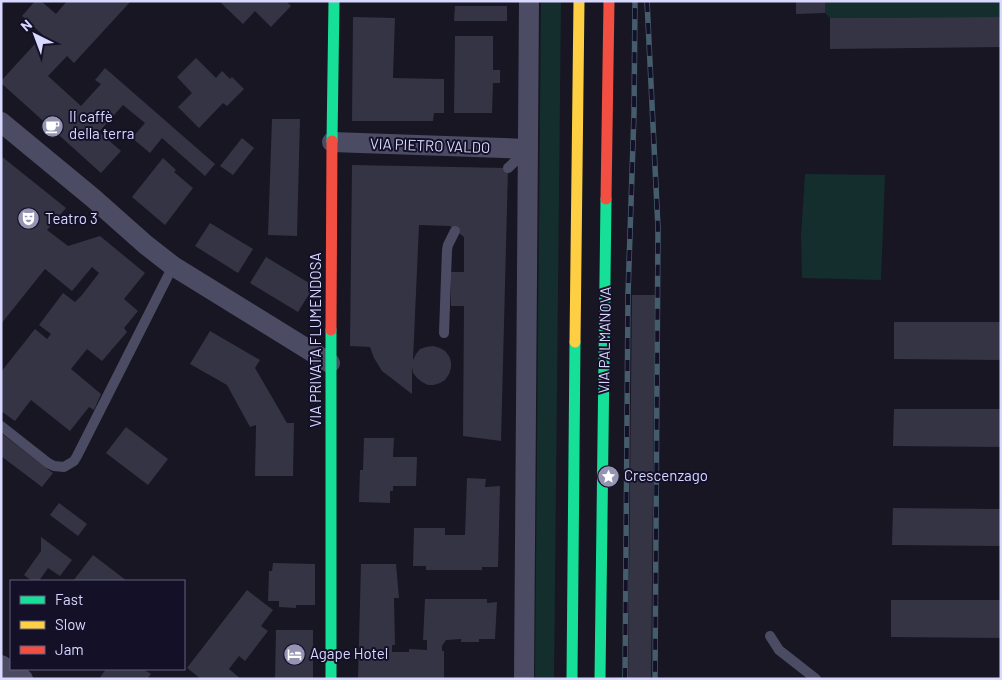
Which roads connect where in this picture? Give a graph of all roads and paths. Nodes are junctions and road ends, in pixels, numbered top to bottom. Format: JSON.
{"nodes":[{"id":1,"x":334,"y":1,"type":"edge"},
{"id":2,"x":529,"y":1,"type":"edge"},
{"id":3,"x":579,"y":1,"type":"edge"},
{"id":4,"x":609,"y":1,"type":"edge"},
{"id":5,"x":1,"y":122,"type":"edge"},
{"id":6,"x":332,"y":142,"type":"junction"},
{"id":7,"x":528,"y":149,"type":"junction"},
{"id":8,"x":508,"y":168,"type":"dead end"},
{"id":9,"x":455,"y":231,"type":"dead end"},
{"id":10,"x":173,"y":266,"type":"junction"},
{"id":11,"x":444,"y":333,"type":"dead end"},
{"id":12,"x":330,"y":363,"type":"junction"},
{"id":13,"x":1,"y":426,"type":"edge"},
{"id":14,"x":770,"y":636,"type":"dead end"},
{"id":15,"x":1,"y":665,"type":"edge"},
{"id":16,"x":23,"y":679,"type":"edge"},
{"id":17,"x":330,"y":679,"type":"edge"},
{"id":18,"x":524,"y":679,"type":"edge"},
{"id":19,"x":572,"y":679,"type":"edge"},
{"id":20,"x":600,"y":679,"type":"edge"},
{"id":21,"x":816,"y":679,"type":"edge"}],
"edges":[{"from":1,"to":6,"type":"main road","name":"VIA PRIVATA FLUMENDOSA"},
{"from":2,"to":7,"type":"street"},
{"from":3,"to":19,"type":"main road","name":"VIA PALMANOVA"},
{"from":4,"to":20,"type":"main road","name":"VIA PALMANOVA"},
{"from":5,"to":10,"type":"street"},
{"from":6,"to":7,"type":"street","name":"VIA PIETRO VALDO"},
{"from":6,"to":12,"type":"main road","name":"VIA PRIVATA FLUMENDOSA"},
{"from":7,"to":8,"type":"lane"},
{"from":7,"to":18,"type":"street"},
{"from":9,"to":11,"type":"lane"},
{"from":10,"to":12,"type":"street"},
{"from":10,"to":13,"type":"lane"},
{"from":12,"to":17,"type":"main road","name":"VIA PRIVATA FLUMENDOSA"},
{"from":14,"to":21,"type":"lane"},
{"from":15,"to":16,"type":"street"}]}
